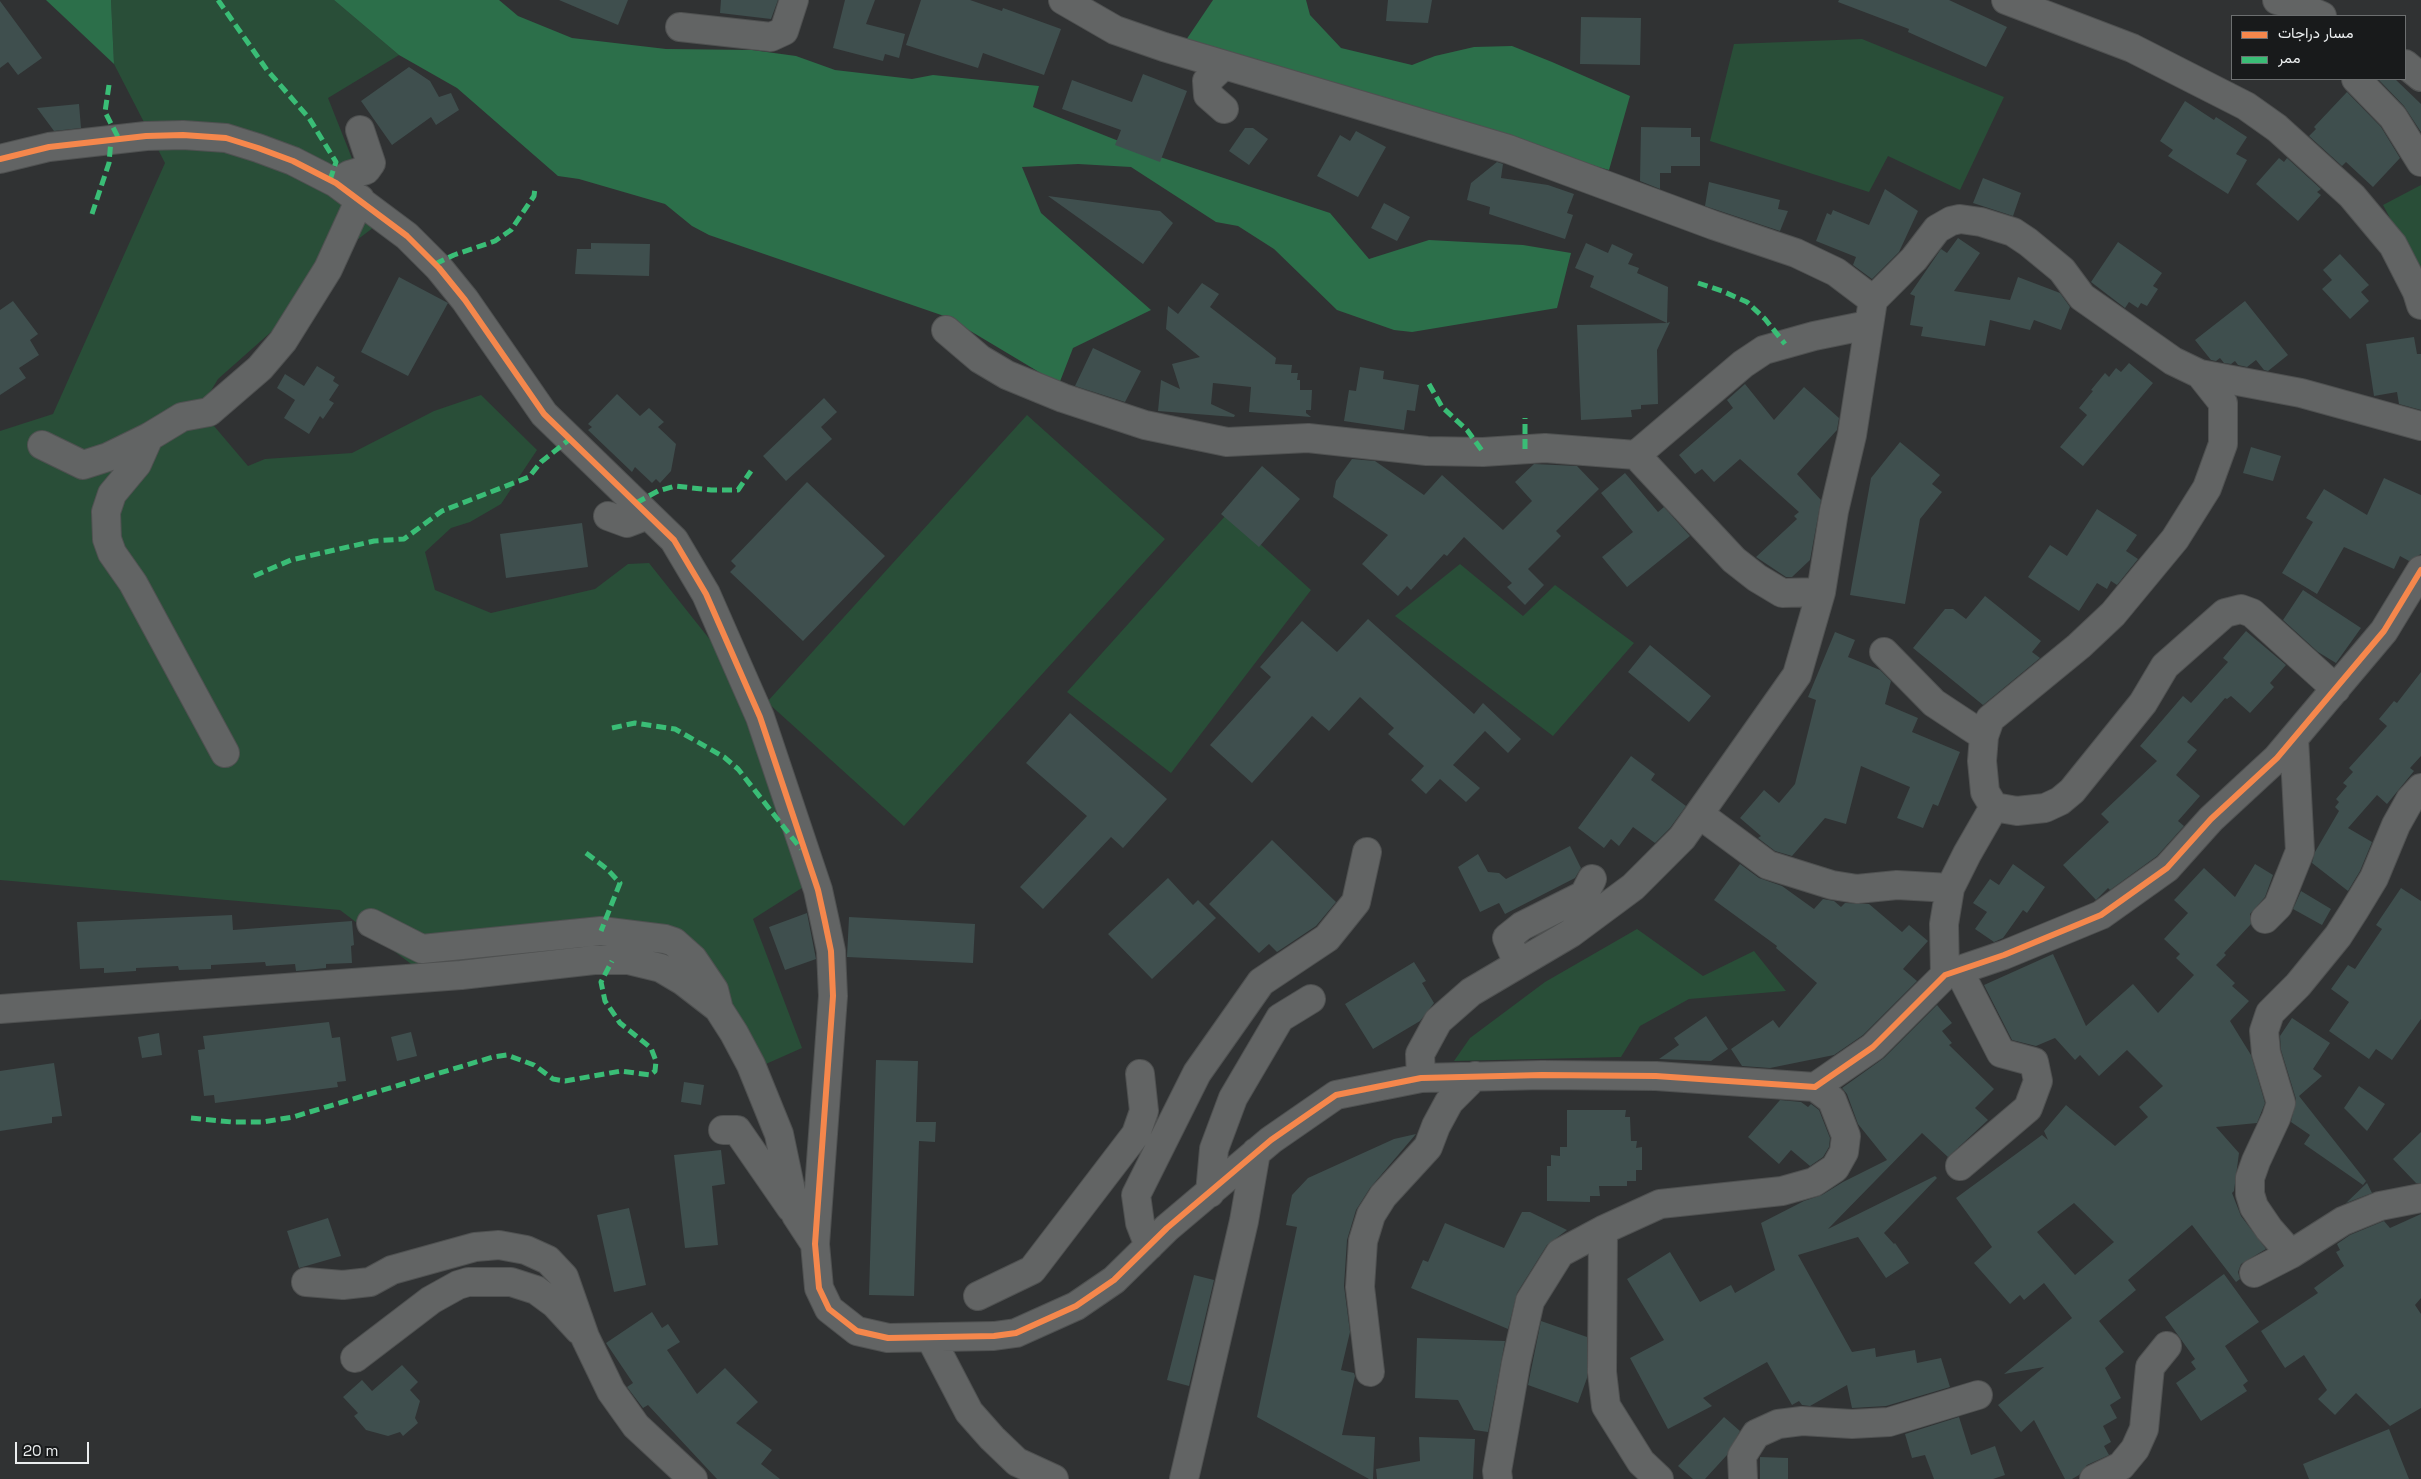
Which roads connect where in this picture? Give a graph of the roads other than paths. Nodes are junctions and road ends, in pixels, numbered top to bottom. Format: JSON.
{"nodes":[{"id":1,"x":794,"y":0,"type":"edge"},
{"id":2,"x":1063,"y":0,"type":"edge"},
{"id":3,"x":2006,"y":0,"type":"edge"},
{"id":4,"x":680,"y":27,"type":"dead end"},
{"id":5,"x":2406,"y":65,"type":"edge"},
{"id":6,"x":1224,"y":66,"type":"junction"},
{"id":7,"x":2421,"y":77,"type":"edge"},
{"id":8,"x":2357,"y":80,"type":"edge"},
{"id":9,"x":1224,"y":109,"type":"dead end"},
{"id":10,"x":360,"y":130,"type":"dead end"},
{"id":11,"x":0,"y":159,"type":"edge"},
{"id":12,"x":2421,"y":162,"type":"edge"},
{"id":13,"x":336,"y":183,"type":"junction"},
{"id":14,"x":360,"y":199,"type":"junction"},
{"id":15,"x":2421,"y":306,"type":"edge"},
{"id":16,"x":1871,"y":312,"type":"junction"},
{"id":17,"x":946,"y":330,"type":"dead end"},
{"id":18,"x":2200,"y":374,"type":"junction"},
{"id":19,"x":2421,"y":426,"type":"edge"},
{"id":20,"x":149,"y":438,"type":"junction"},
{"id":21,"x":42,"y":446,"type":"dead end"},
{"id":22,"x":1636,"y":455,"type":"junction"},
{"id":23,"x":648,"y":515,"type":"junction"},
{"id":24,"x":608,"y":516,"type":"dead end"},
{"id":25,"x":2421,"y":570,"type":"edge"},
{"id":26,"x":1821,"y":592,"type":"junction"},
{"id":27,"x":1884,"y":652,"type":"dead end"},
{"id":28,"x":2336,"y":689,"type":"junction"},
{"id":29,"x":1984,"y":736,"type":"junction"},
{"id":30,"x":2294,"y":738,"type":"junction"},
{"id":31,"x":225,"y":753,"type":"dead end"},
{"id":32,"x":2421,"y":788,"type":"edge"},
{"id":33,"x":1994,"y":807,"type":"junction"},
{"id":34,"x":1699,"y":814,"type":"junction"},
{"id":35,"x":1367,"y":852,"type":"dead end"},
{"id":36,"x":1592,"y":879,"type":"dead end"},
{"id":37,"x":1950,"y":888,"type":"junction"},
{"id":38,"x":2264,"y":919,"type":"dead end"},
{"id":39,"x":371,"y":923,"type":"dead end"},
{"id":40,"x":1518,"y":964,"type":"junction"},
{"id":41,"x":1952,"y":973,"type":"junction"},
{"id":42,"x":1311,"y":999,"type":"dead end"},
{"id":43,"x":718,"y":1008,"type":"junction"},
{"id":44,"x":0,"y":1009,"type":"edge"},
{"id":45,"x":1140,"y":1074,"type":"dead end"},
{"id":46,"x":1475,"y":1076,"type":"junction"},
{"id":47,"x":1421,"y":1078,"type":"junction"},
{"id":48,"x":1815,"y":1087,"type":"junction"},
{"id":49,"x":723,"y":1130,"type":"dead end"},
{"id":50,"x":1256,"y":1152,"type":"junction"},
{"id":51,"x":1960,"y":1166,"type":"dead end"},
{"id":52,"x":1210,"y":1193,"type":"junction"},
{"id":53,"x":2421,"y":1198,"type":"edge"},
{"id":54,"x":796,"y":1216,"type":"junction"},
{"id":55,"x":1603,"y":1230,"type":"junction"},
{"id":56,"x":815,"y":1244,"type":"junction"},
{"id":57,"x":1149,"y":1246,"type":"junction"},
{"id":58,"x":2291,"y":1254,"type":"junction"},
{"id":59,"x":2254,"y":1273,"type":"dead end"},
{"id":60,"x":306,"y":1282,"type":"dead end"},
{"id":61,"x":978,"y":1296,"type":"dead end"},
{"id":62,"x":585,"y":1337,"type":"junction"},
{"id":63,"x":931,"y":1339,"type":"junction"},
{"id":64,"x":2166,"y":1346,"type":"dead end"},
{"id":65,"x":356,"y":1358,"type":"dead end"},
{"id":66,"x":1370,"y":1372,"type":"dead end"},
{"id":67,"x":1978,"y":1394,"type":"dead end"},
{"id":68,"x":693,"y":1479,"type":"edge"},
{"id":69,"x":1054,"y":1479,"type":"edge"},
{"id":70,"x":1184,"y":1479,"type":"edge"},
{"id":71,"x":1498,"y":1479,"type":"edge"},
{"id":72,"x":1659,"y":1479,"type":"edge"},
{"id":73,"x":1743,"y":1479,"type":"edge"},
{"id":74,"x":2094,"y":1479,"type":"edge"}],
"edges":[{"from":1,"to":4,"type":"street"},
{"from":2,"to":6,"type":"street"},
{"from":3,"to":15,"type":"street"},
{"from":5,"to":7,"type":"street"},
{"from":6,"to":9,"type":"street"},
{"from":6,"to":16,"type":"street"},
{"from":8,"to":12,"type":"street"},
{"from":10,"to":13,"type":"street"},
{"from":11,"to":13,"type":"street"},
{"from":13,"to":14,"type":"street"},
{"from":14,"to":20,"type":"street"},
{"from":14,"to":23,"type":"street"},
{"from":16,"to":18,"type":"street"},
{"from":16,"to":22,"type":"street"},
{"from":16,"to":26,"type":"street"},
{"from":17,"to":22,"type":"street"},
{"from":18,"to":19,"type":"street"},
{"from":18,"to":29,"type":"street"},
{"from":20,"to":21,"type":"street"},
{"from":20,"to":31,"type":"street"},
{"from":22,"to":26,"type":"street"},
{"from":23,"to":24,"type":"street"},
{"from":23,"to":56,"type":"street"},
{"from":25,"to":28,"type":"street"},
{"from":26,"to":34,"type":"street"},
{"from":27,"to":29,"type":"street"},
{"from":28,"to":30,"type":"street"},
{"from":28,"to":33,"type":"street"},
{"from":29,"to":33,"type":"street"},
{"from":30,"to":38,"type":"street"},
{"from":30,"to":41,"type":"street"},
{"from":32,"to":58,"type":"street"},
{"from":33,"to":37,"type":"street"},
{"from":34,"to":37,"type":"street"},
{"from":34,"to":40,"type":"street"},
{"from":35,"to":57,"type":"street"},
{"from":36,"to":40,"type":"street"},
{"from":37,"to":41,"type":"street"},
{"from":39,"to":43,"type":"street"},
{"from":40,"to":47,"type":"street"},
{"from":41,"to":48,"type":"street"},
{"from":41,"to":51,"type":"street"},
{"from":42,"to":52,"type":"street"},
{"from":43,"to":44,"type":"street"},
{"from":43,"to":54,"type":"street"},
{"from":45,"to":61,"type":"street"},
{"from":46,"to":47,"type":"street"},
{"from":46,"to":48,"type":"street"},
{"from":46,"to":66,"type":"street"},
{"from":47,"to":50,"type":"street"},
{"from":48,"to":55,"type":"street"},
{"from":49,"to":54,"type":"street"},
{"from":50,"to":52,"type":"street"},
{"from":50,"to":70,"type":"street"},
{"from":52,"to":57,"type":"street"},
{"from":53,"to":58,"type":"street"},
{"from":54,"to":56,"type":"street"},
{"from":55,"to":71,"type":"street"},
{"from":55,"to":72,"type":"street"},
{"from":56,"to":63,"type":"street"},
{"from":57,"to":63,"type":"street"},
{"from":58,"to":59,"type":"street"},
{"from":60,"to":62,"type":"street"},
{"from":62,"to":65,"type":"street"},
{"from":62,"to":68,"type":"street"},
{"from":63,"to":69,"type":"street"},
{"from":64,"to":74,"type":"street"},
{"from":67,"to":73,"type":"street"}]}
